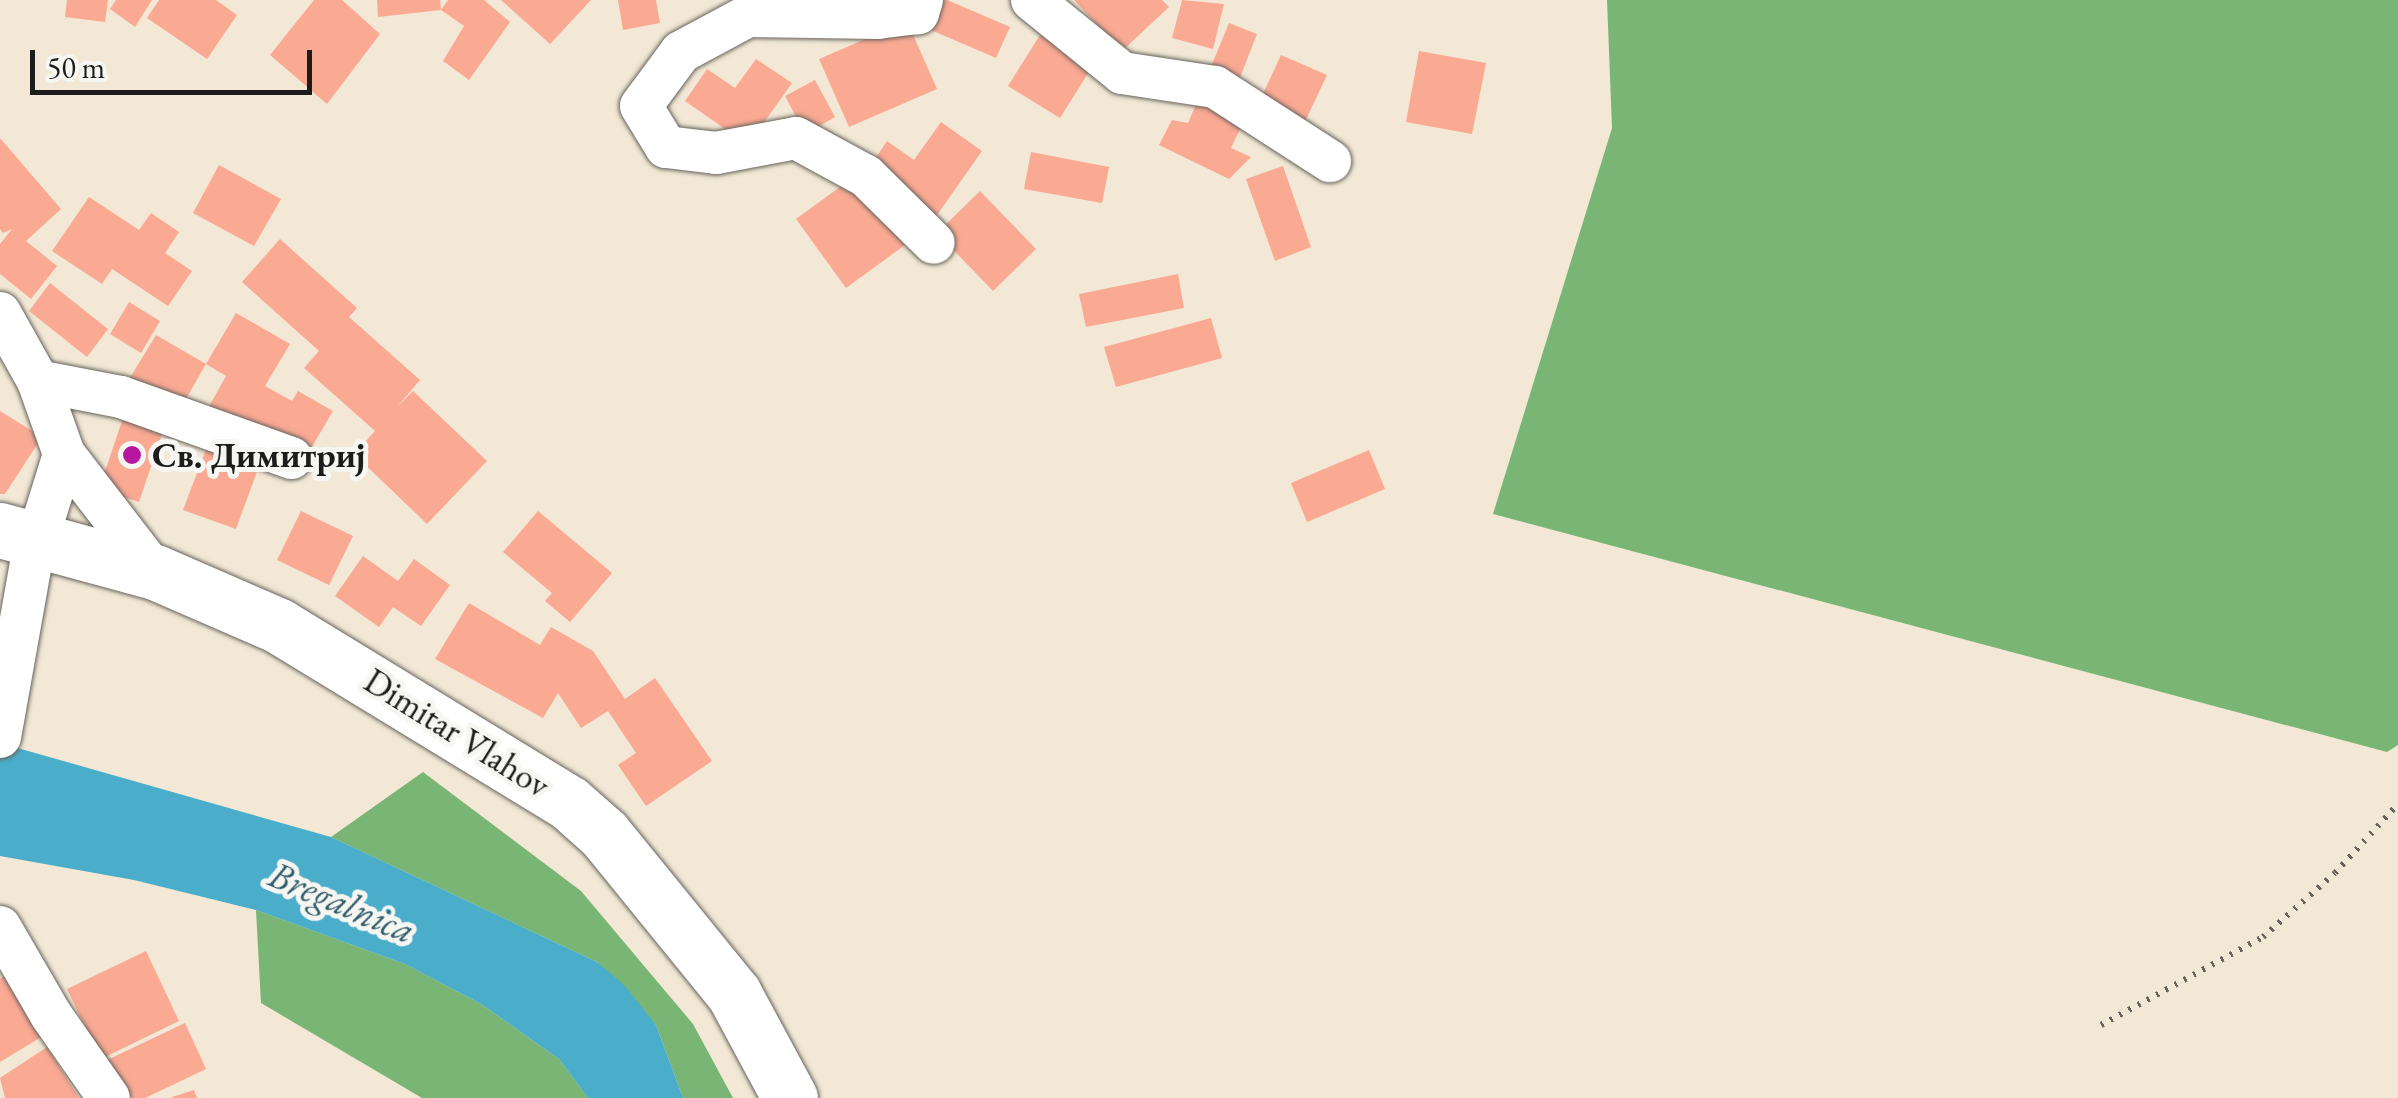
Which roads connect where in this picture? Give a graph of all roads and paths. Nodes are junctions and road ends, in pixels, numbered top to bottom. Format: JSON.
{"nodes":[{"id":1,"x":922,"y":0,"type":"edge"},
{"id":2,"x":1032,"y":0,"type":"edge"},
{"id":3,"x":1330,"y":162,"type":"dead end"},
{"id":4,"x":934,"y":243,"type":"dead end"},
{"id":5,"x":0,"y":313,"type":"edge"},
{"id":6,"x":38,"y":381,"type":"junction"},
{"id":7,"x":64,"y":454,"type":"junction"},
{"id":8,"x":291,"y":458,"type":"dead end"},
{"id":9,"x":18,"y":534,"type":"edge"},
{"id":10,"x":155,"y":572,"type":"junction"},
{"id":11,"x":0,"y":738,"type":"edge"},
{"id":12,"x":2398,"y":804,"type":"edge"},
{"id":13,"x":0,"y":927,"type":"edge"},
{"id":14,"x":2101,"y":1025,"type":"dead end"},
{"id":15,"x":109,"y":1098,"type":"edge"},
{"id":16,"x":790,"y":1098,"type":"edge"}],
"edges":[{"from":1,"to":4,"type":"street"},
{"from":2,"to":3,"type":"street"},
{"from":5,"to":6,"type":"street"},
{"from":6,"to":7,"type":"street"},
{"from":6,"to":8,"type":"street"},
{"from":7,"to":9,"type":"street"},
{"from":7,"to":10,"type":"street"},
{"from":9,"to":10,"type":"main road","name":"Dimitar Vlahov"},
{"from":9,"to":11,"type":"street"},
{"from":10,"to":16,"type":"main road","name":"Dimitar Vlahov"},
{"from":12,"to":14,"type":"path"},
{"from":13,"to":15,"type":"street"}]}
